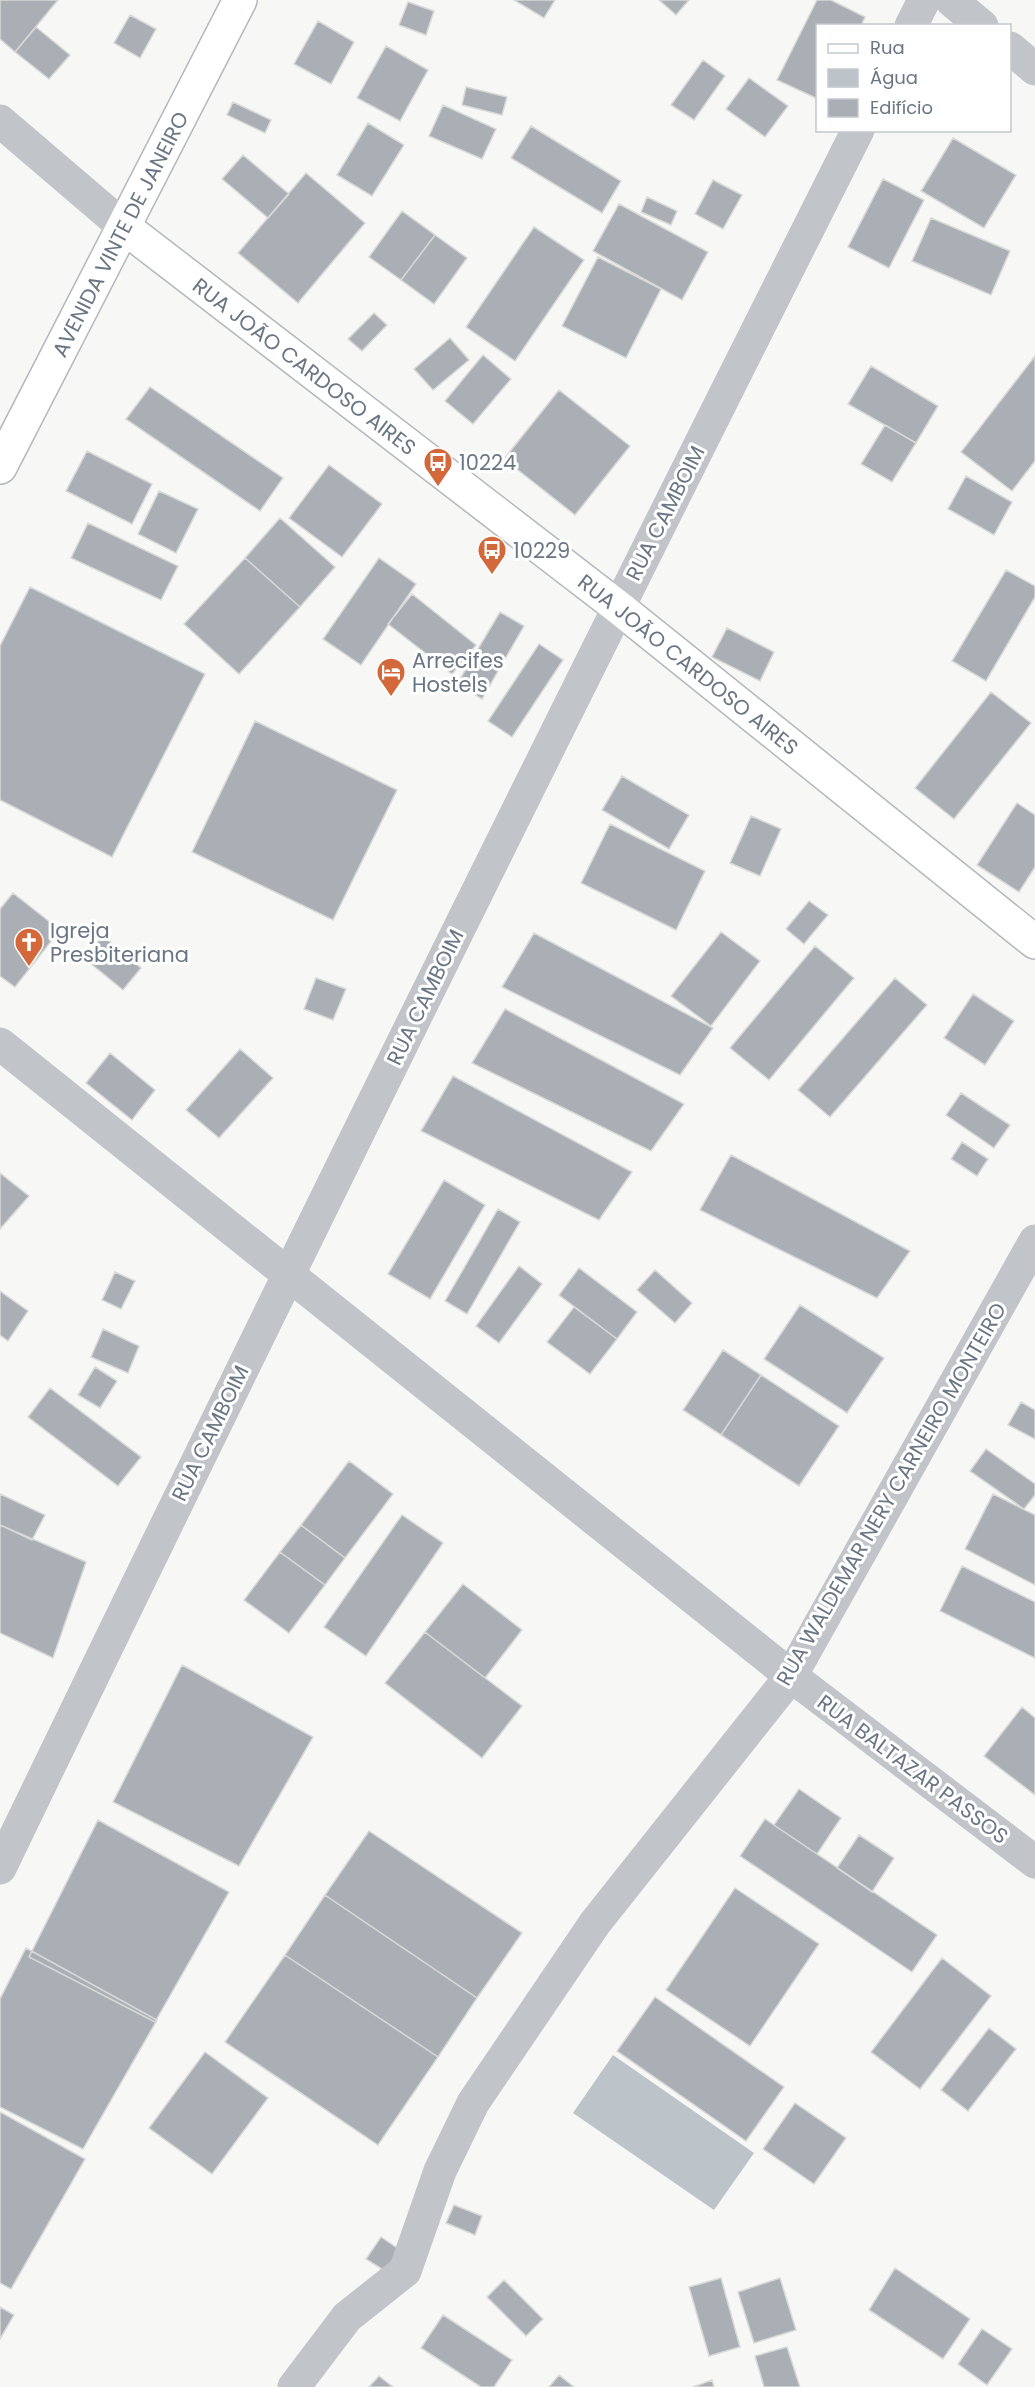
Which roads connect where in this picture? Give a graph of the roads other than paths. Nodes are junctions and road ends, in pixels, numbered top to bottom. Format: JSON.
{"nodes":[{"id":1,"x":240,"y":0,"type":"edge"},
{"id":2,"x":924,"y":0,"type":"edge"},
{"id":3,"x":951,"y":0,"type":"edge"},
{"id":4,"x":912,"y":24,"type":"edge"},
{"id":5,"x":980,"y":24,"type":"edge"},
{"id":6,"x":1011,"y":49,"type":"edge"},
{"id":7,"x":1035,"y":69,"type":"edge"},
{"id":8,"x":0,"y":121,"type":"edge"},
{"id":9,"x":857,"y":132,"type":"edge"},
{"id":10,"x":124,"y":227,"type":"junction"},
{"id":11,"x":0,"y":467,"type":"edge"},
{"id":12,"x":618,"y":607,"type":"junction"},
{"id":13,"x":1035,"y":942,"type":"edge"},
{"id":14,"x":0,"y":1044,"type":"edge"},
{"id":15,"x":1035,"y":1241,"type":"edge"},
{"id":16,"x":287,"y":1275,"type":"junction"},
{"id":17,"x":790,"y":1676,"type":"junction"},
{"id":18,"x":1035,"y":1862,"type":"edge"},
{"id":19,"x":0,"y":1868,"type":"edge"},
{"id":20,"x":294,"y":2387,"type":"edge"}],
"edges":[{"from":1,"to":10,"type":"street","name":"AVENIDA VINTE DE JANEIRO"},
{"from":2,"to":4,"type":"street"},
{"from":3,"to":5,"type":"street"},
{"from":6,"to":7,"type":"street"},
{"from":8,"to":10,"type":"street","name":"RUA JOÃO CARDOSO AIRES"},
{"from":9,"to":12,"type":"street","name":"RUA CAMBOIM"},
{"from":10,"to":11,"type":"street","name":"AVENIDA VINTE DE JANEIRO"},
{"from":10,"to":12,"type":"street","name":"RUA JOÃO CARDOSO AIRES"},
{"from":12,"to":13,"type":"street","name":"RUA JOÃO CARDOSO AIRES"},
{"from":12,"to":16,"type":"street","name":"RUA CAMBOIM"},
{"from":14,"to":16,"type":"street","name":"RUA BALTAZAR PASSOS"},
{"from":15,"to":17,"type":"street","name":"RUA WALDEMAR NERY CARNEIRO MONTEIRO"},
{"from":16,"to":17,"type":"street","name":"RUA BALTAZAR PASSOS"},
{"from":16,"to":19,"type":"street","name":"RUA CAMBOIM"},
{"from":17,"to":18,"type":"street","name":"RUA BALTAZAR PASSOS"},
{"from":17,"to":20,"type":"street","name":"RUA WALDEMAR NERY CARNEIRO MONTEIRO"}]}
